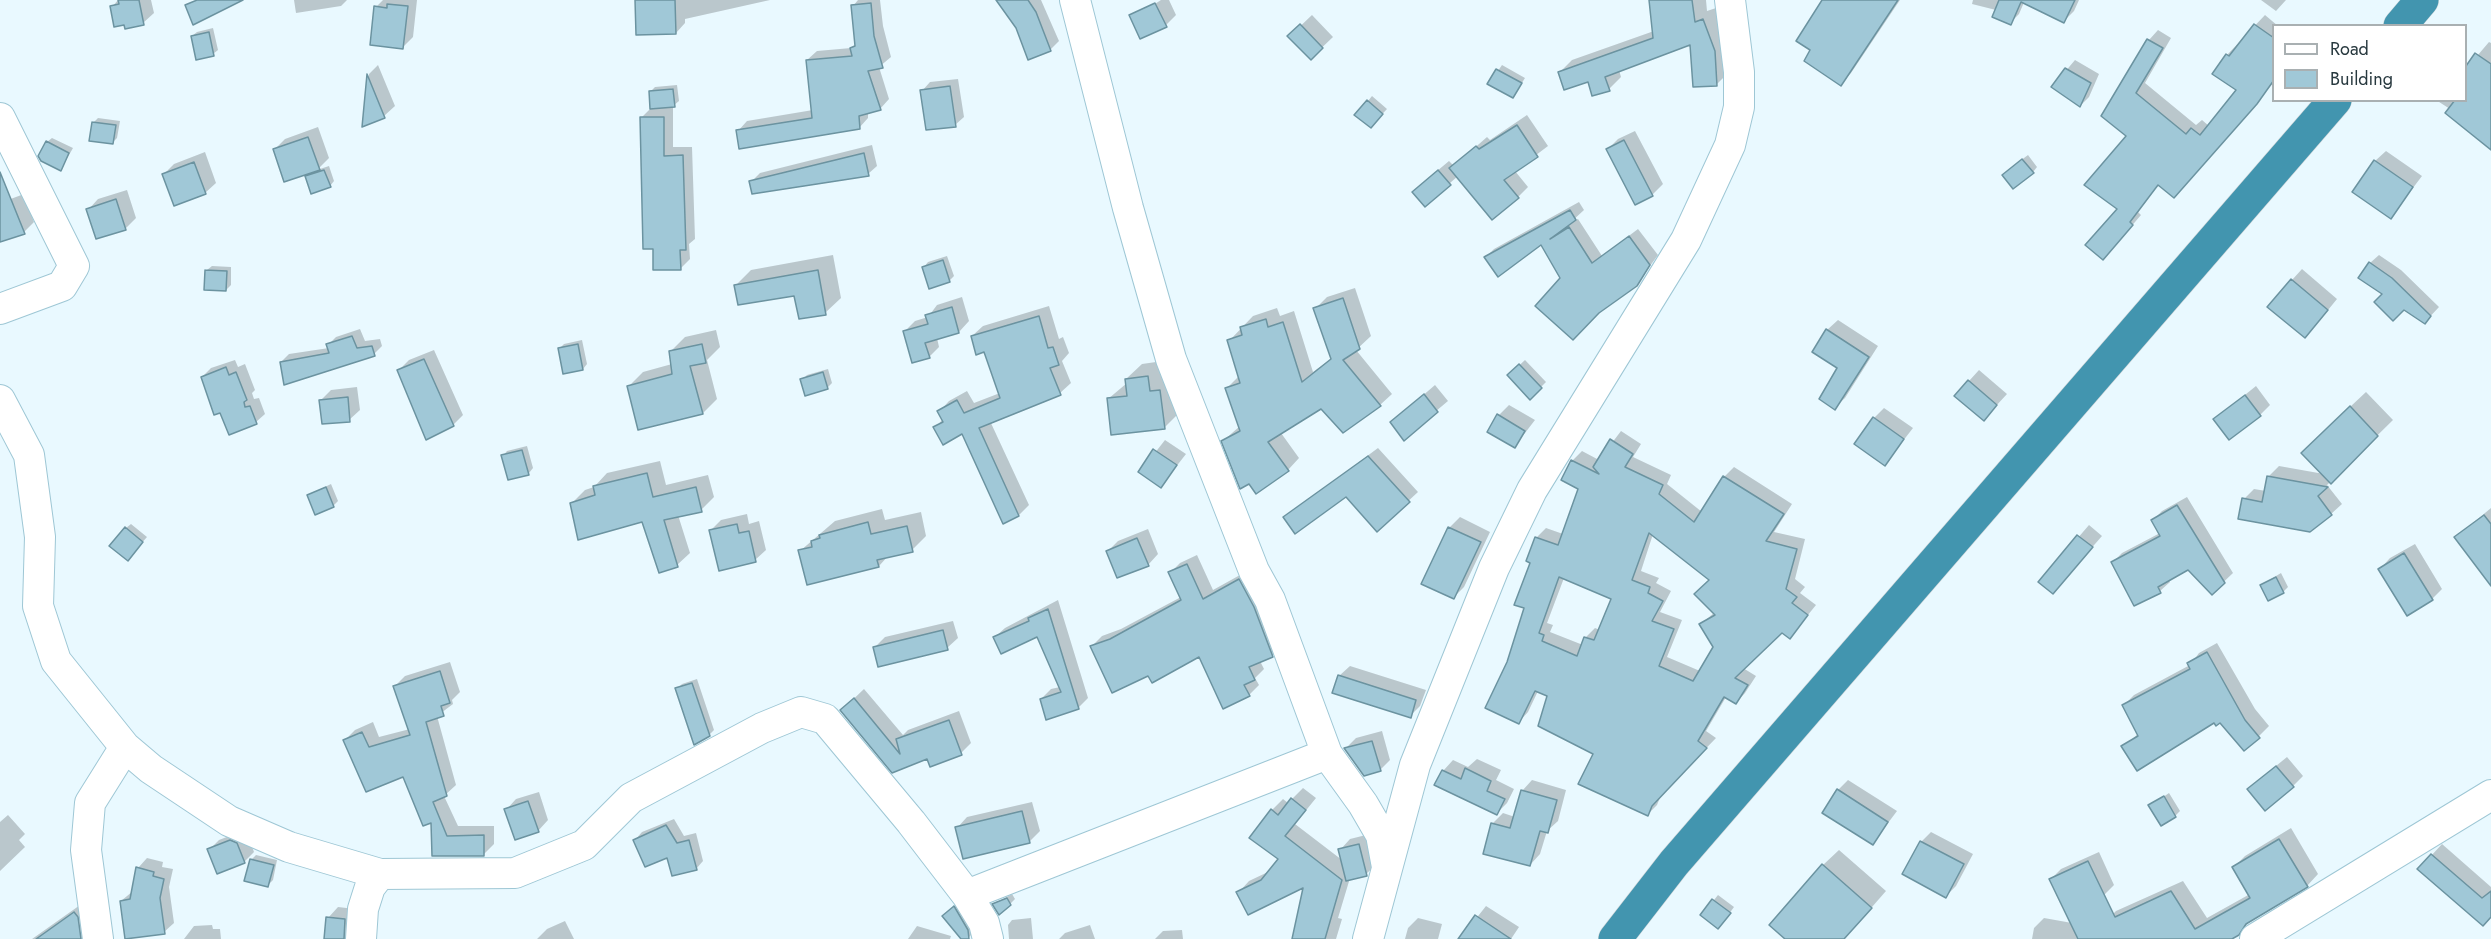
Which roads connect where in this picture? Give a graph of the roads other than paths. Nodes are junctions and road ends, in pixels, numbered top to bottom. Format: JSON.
{"nodes":[{"id":1,"x":1075,"y":0,"type":"edge"},
{"id":2,"x":1730,"y":0,"type":"edge"},
{"id":3,"x":2422,"y":0,"type":"edge"},
{"id":4,"x":2402,"y":24,"type":"edge"},
{"id":5,"x":2333,"y":102,"type":"edge"},
{"id":6,"x":0,"y":118,"type":"edge"},
{"id":7,"x":0,"y":309,"type":"edge"},
{"id":8,"x":0,"y":400,"type":"edge"},
{"id":9,"x":125,"y":747,"type":"junction"},
{"id":10,"x":1327,"y":754,"type":"junction"},
{"id":11,"x":2491,"y":795,"type":"edge"},
{"id":12,"x":1388,"y":872,"type":"junction"},
{"id":13,"x":380,"y":874,"type":"junction"},
{"id":14,"x":967,"y":895,"type":"junction"},
{"id":15,"x":98,"y":939,"type":"edge"},
{"id":16,"x":361,"y":939,"type":"edge"},
{"id":17,"x":988,"y":939,"type":"edge"},
{"id":18,"x":1368,"y":939,"type":"edge"},
{"id":19,"x":1615,"y":939,"type":"edge"},
{"id":20,"x":2255,"y":939,"type":"edge"}],
"edges":[{"from":1,"to":10,"type":"street"},
{"from":2,"to":12,"type":"street"},
{"from":3,"to":4,"type":"highway"},
{"from":5,"to":19,"type":"highway"},
{"from":6,"to":7,"type":"street"},
{"from":8,"to":9,"type":"street"},
{"from":9,"to":13,"type":"street"},
{"from":9,"to":15,"type":"street"},
{"from":10,"to":12,"type":"street"},
{"from":10,"to":14,"type":"street"},
{"from":11,"to":20,"type":"street"},
{"from":12,"to":18,"type":"street"},
{"from":13,"to":14,"type":"street"},
{"from":13,"to":16,"type":"street"},
{"from":14,"to":17,"type":"street"}]}
